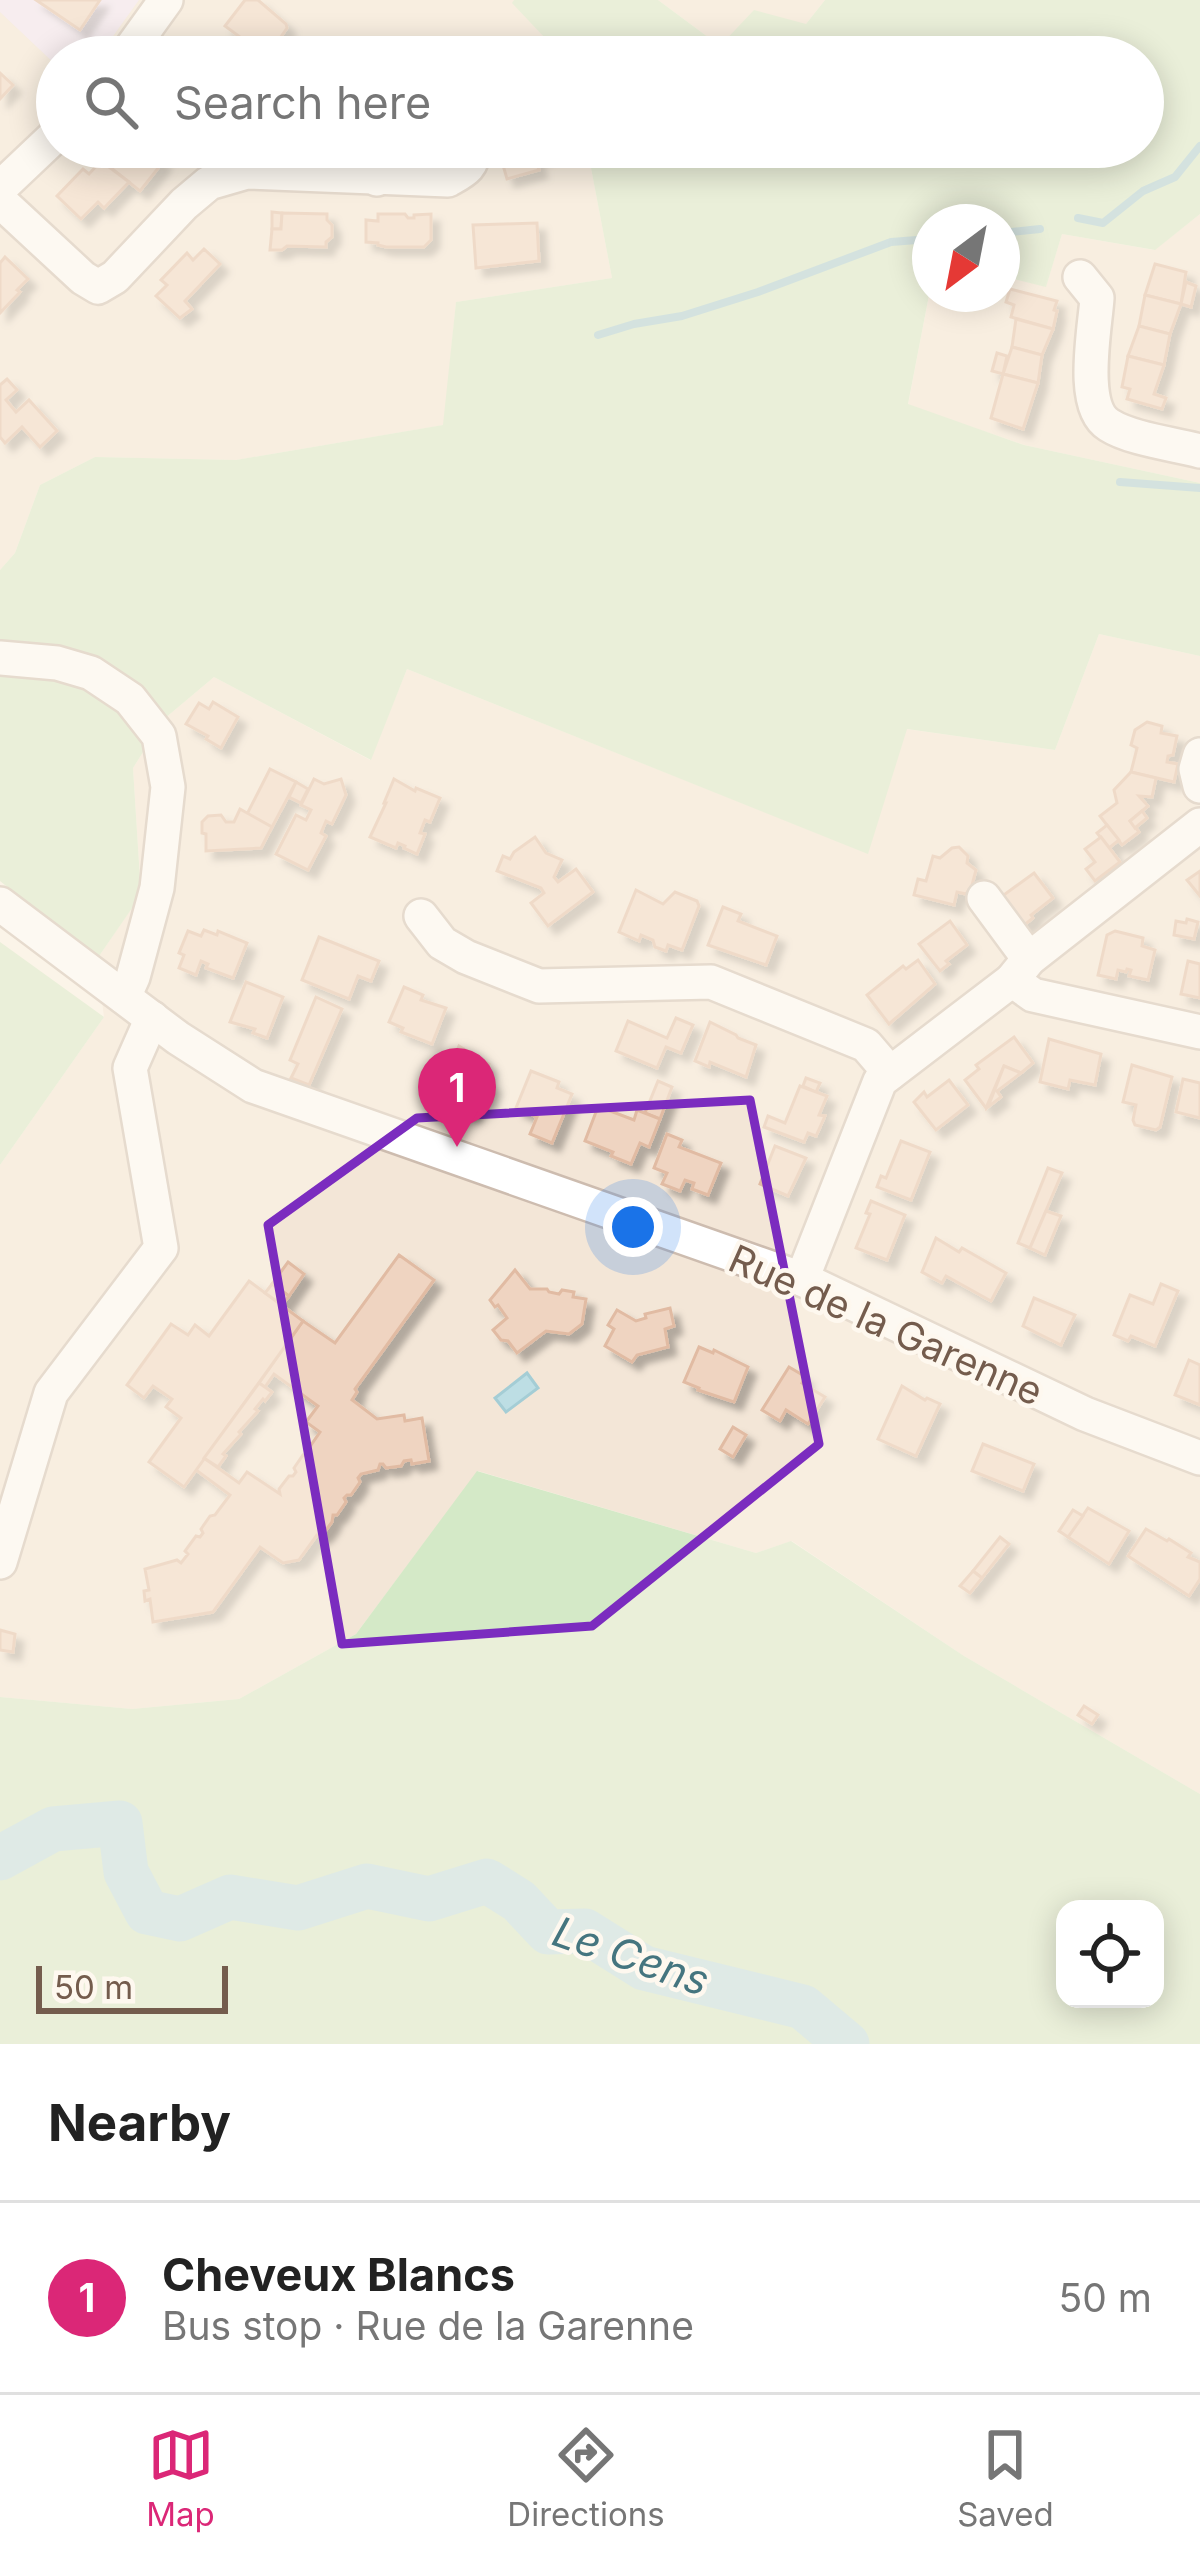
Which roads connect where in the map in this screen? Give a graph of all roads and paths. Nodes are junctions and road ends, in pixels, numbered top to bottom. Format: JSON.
{"nodes":[{"id":1,"x":166,"y":0,"type":"edge"},
{"id":2,"x":140,"y":36,"type":"edge"},
{"id":3,"x":36,"y":154,"type":"edge"},
{"id":4,"x":389,"y":168,"type":"edge"},
{"id":5,"x":469,"y":168,"type":"edge"},
{"id":6,"x":377,"y":179,"type":"junction"},
{"id":7,"x":0,"y":188,"type":"edge"},
{"id":8,"x":0,"y":201,"type":"edge"},
{"id":9,"x":1080,"y":277,"type":"dead end"},
{"id":10,"x":1200,"y":451,"type":"edge"},
{"id":11,"x":0,"y":658,"type":"edge"},
{"id":12,"x":1200,"y":755,"type":"edge"},
{"id":13,"x":1200,"y":786,"type":"edge"},
{"id":14,"x":1200,"y":825,"type":"edge"},
{"id":15,"x":984,"y":898,"type":"dead end"},
{"id":16,"x":0,"y":904,"type":"edge"},
{"id":17,"x":421,"y":916,"type":"dead end"},
{"id":18,"x":1021,"y":969,"type":"junction"},
{"id":19,"x":124,"y":997,"type":"junction"},
{"id":20,"x":152,"y":1018,"type":"junction"},
{"id":21,"x":1200,"y":1032,"type":"edge"},
{"id":22,"x":890,"y":1073,"type":"junction"},
{"id":23,"x":802,"y":1279,"type":"junction"},
{"id":24,"x":1200,"y":1458,"type":"edge"},
{"id":25,"x":0,"y":1562,"type":"edge"}],
"edges":[{"from":1,"to":2,"type":"street"},
{"from":3,"to":7,"type":"street"},
{"from":4,"to":6,"type":"street"},
{"from":5,"to":6,"type":"street"},
{"from":6,"to":8,"type":"street"},
{"from":9,"to":10,"type":"street"},
{"from":11,"to":19,"type":"street"},
{"from":12,"to":13,"type":"street"},
{"from":14,"to":18,"type":"street"},
{"from":15,"to":18,"type":"street"},
{"from":16,"to":19,"type":"street","name":"Rue de la Garenne"},
{"from":17,"to":22,"type":"street"},
{"from":18,"to":21,"type":"street"},
{"from":18,"to":22,"type":"street"},
{"from":19,"to":20,"type":"street","name":"Rue de la Garenne"},
{"from":20,"to":23,"type":"street","name":"Rue de la Garenne"},
{"from":20,"to":25,"type":"street"},
{"from":22,"to":23,"type":"street"},
{"from":23,"to":24,"type":"street","name":"Rue de la Garenne"}]}
